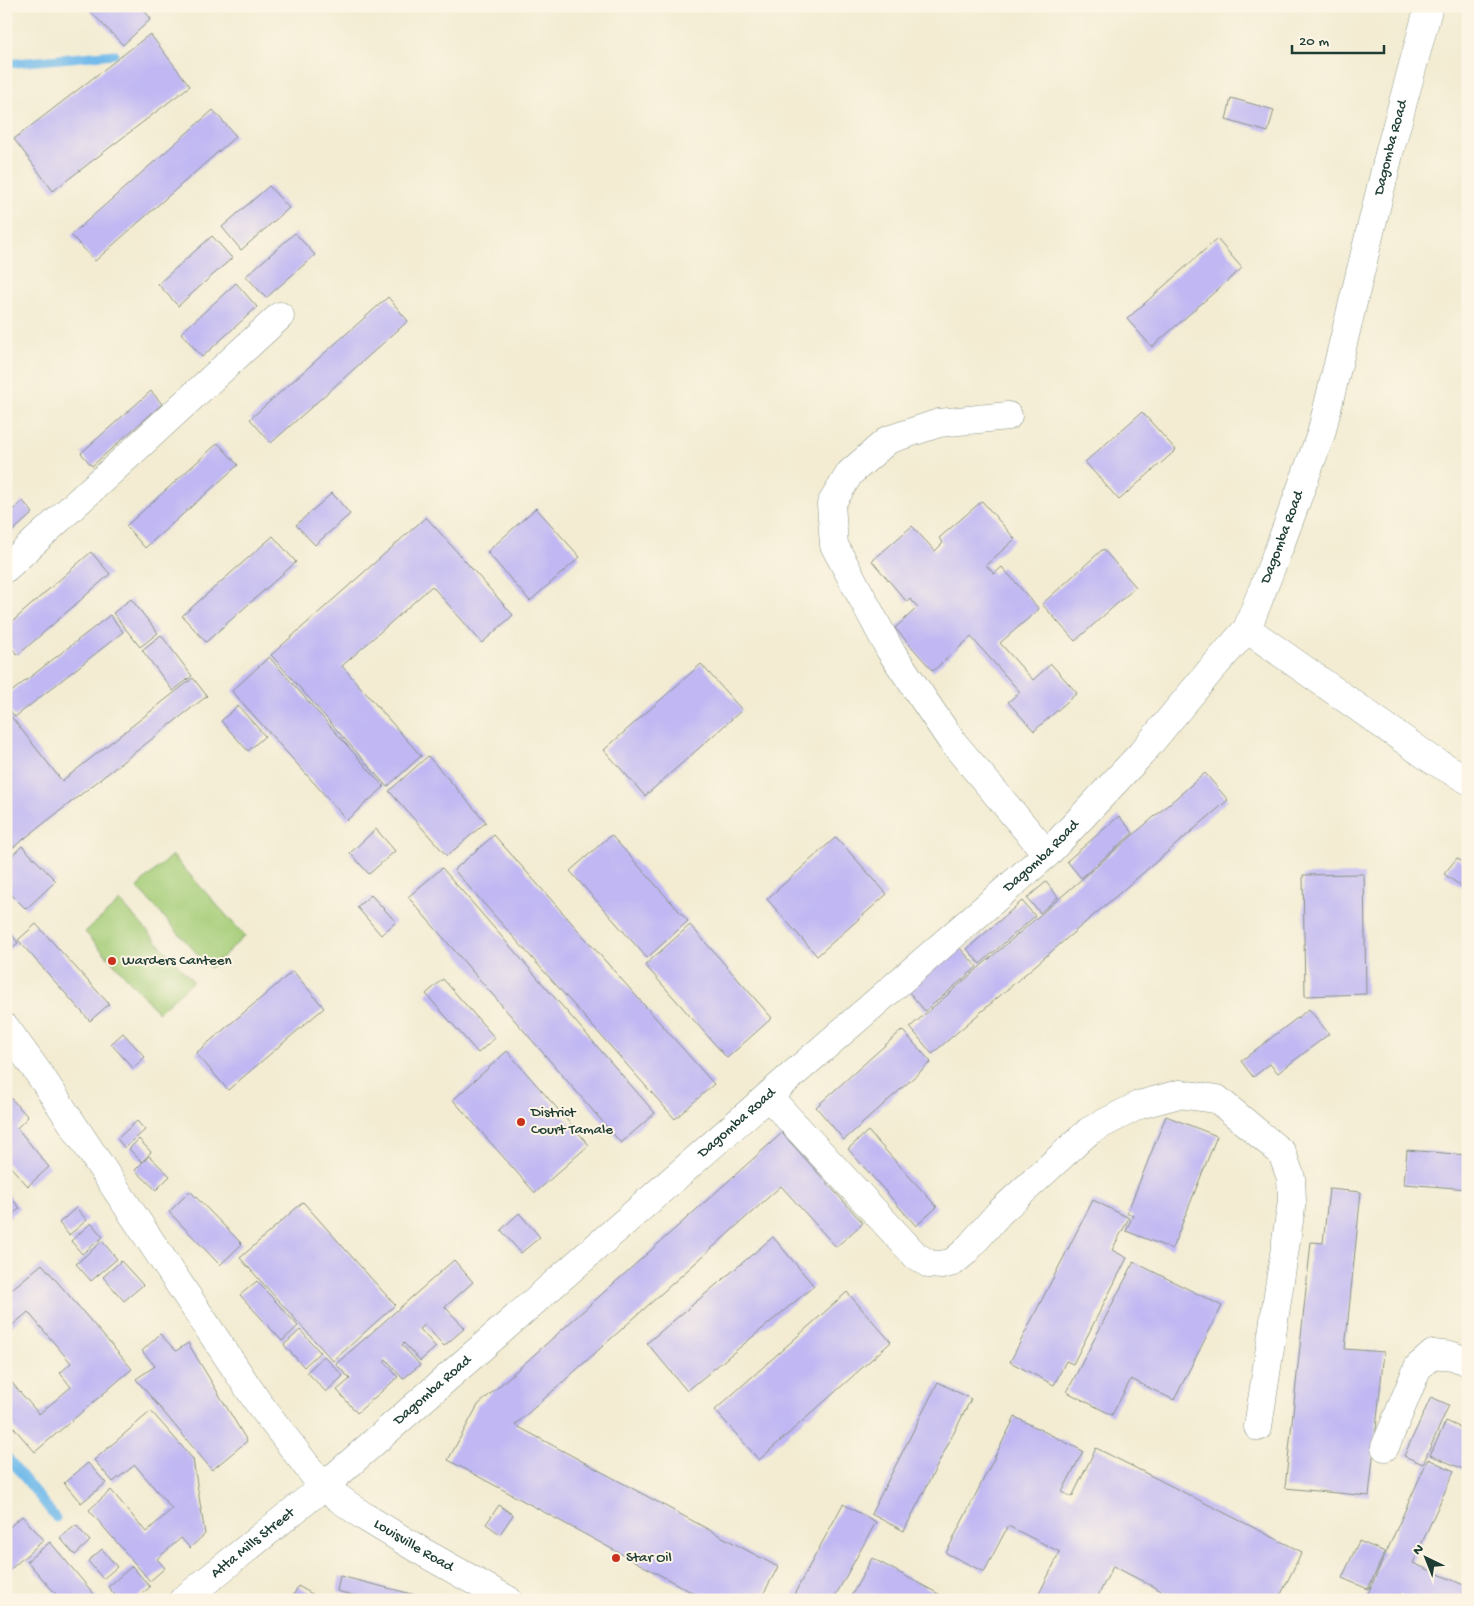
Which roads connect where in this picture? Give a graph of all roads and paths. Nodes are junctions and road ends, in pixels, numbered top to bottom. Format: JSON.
{"nodes":[{"id":1,"x":1429,"y":6,"type":"edge"},
{"id":2,"x":280,"y":316,"type":"dead end"},
{"id":3,"x":1008,"y":416,"type":"dead end"},
{"id":4,"x":6,"y":568,"type":"edge"},
{"id":5,"x":1247,"y":629,"type":"junction"},
{"id":6,"x":1468,"y":780,"type":"edge"},
{"id":7,"x":1047,"y":854,"type":"junction"},
{"id":8,"x":6,"y":1028,"type":"edge"},
{"id":9,"x":768,"y":1096,"type":"junction"},
{"id":10,"x":1468,"y":1362,"type":"edge"},
{"id":11,"x":1258,"y":1427,"type":"dead end"},
{"id":12,"x":1385,"y":1447,"type":"dead end"},
{"id":13,"x":323,"y":1487,"type":"junction"},
{"id":14,"x":183,"y":1600,"type":"edge"},
{"id":15,"x":508,"y":1600,"type":"edge"}],
"edges":[{"from":1,"to":5,"type":"street","name":"Dagomba Road"},
{"from":2,"to":4,"type":"street"},
{"from":3,"to":7,"type":"street"},
{"from":5,"to":6,"type":"street"},
{"from":5,"to":7,"type":"street","name":"Dagomba Road"},
{"from":7,"to":9,"type":"street","name":"Dagomba Road"},
{"from":8,"to":13,"type":"street","name":"Louisville Road"},
{"from":9,"to":11,"type":"street"},
{"from":9,"to":13,"type":"street","name":"Dagomba Road"},
{"from":10,"to":12,"type":"street"},
{"from":13,"to":14,"type":"street","name":"Atta Mills Street"},
{"from":13,"to":15,"type":"street","name":"Louisville Road"}]}
